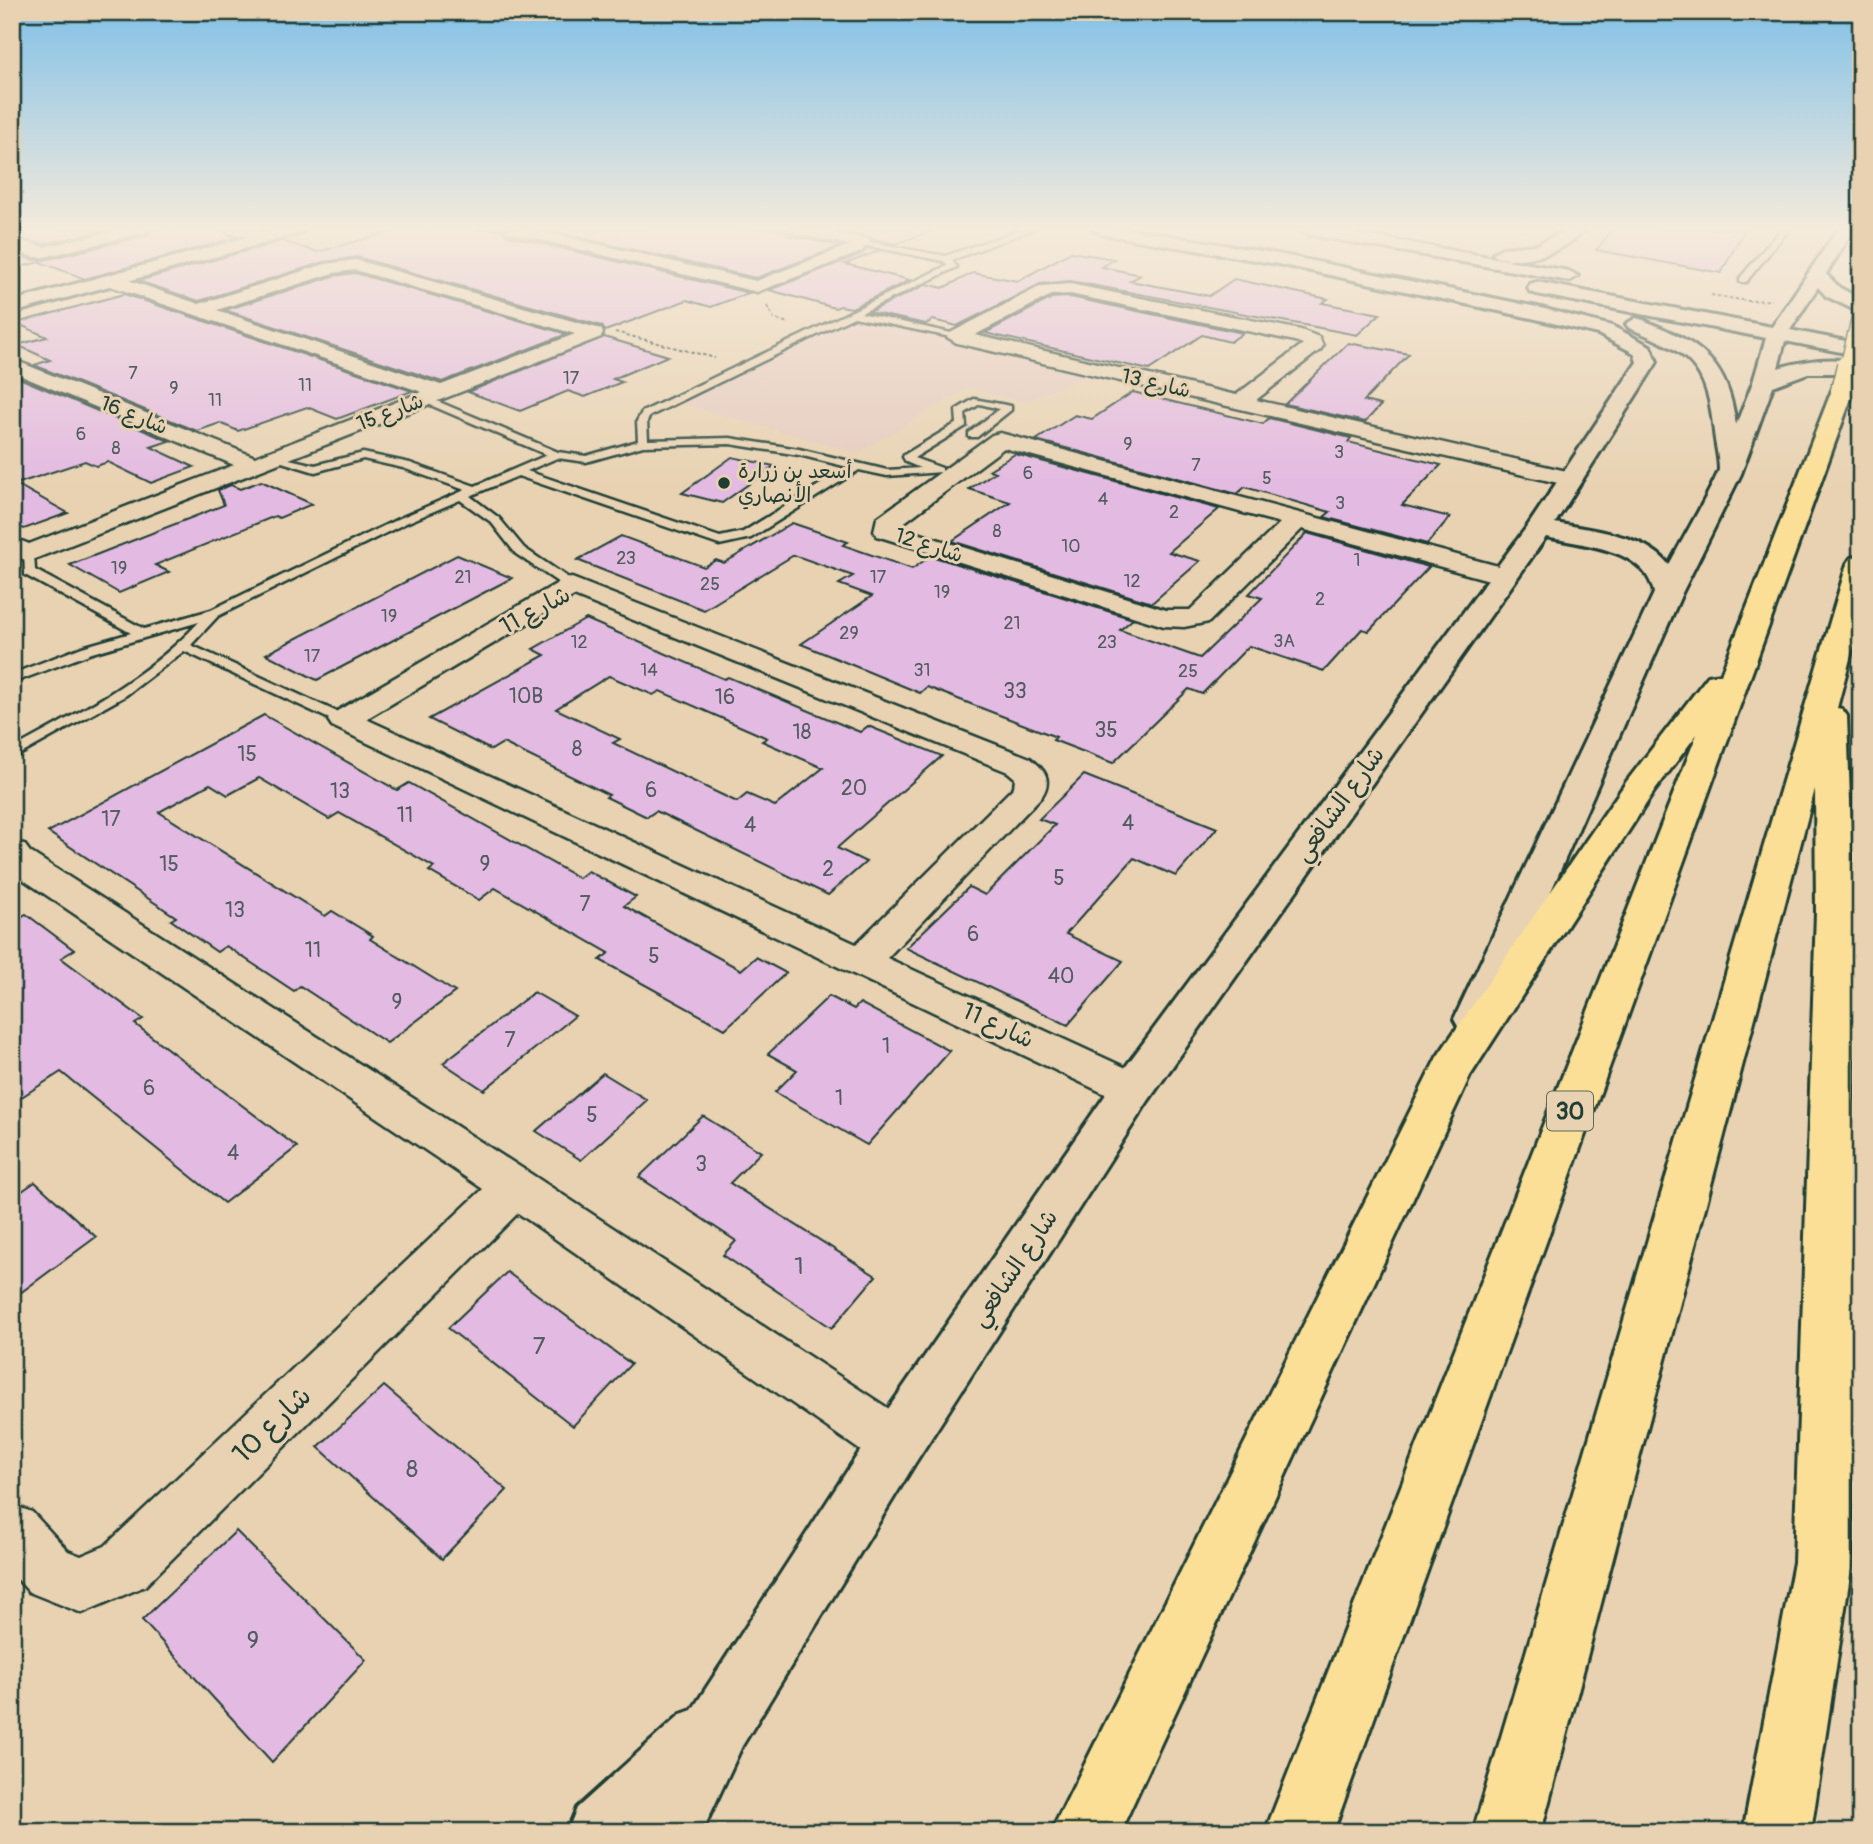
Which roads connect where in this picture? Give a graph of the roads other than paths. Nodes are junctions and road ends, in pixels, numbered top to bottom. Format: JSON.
{"nodes":[{"id":1,"x":212,"y":315,"type":"edge"},
{"id":2,"x":531,"y":315,"type":"edge"},
{"id":3,"x":850,"y":315,"type":"edge"},
{"id":4,"x":857,"y":315,"type":"edge"},
{"id":5,"x":999,"y":315,"type":"edge"},
{"id":6,"x":1198,"y":315,"type":"edge"},
{"id":7,"x":1545,"y":315,"type":"edge"},
{"id":8,"x":1608,"y":315,"type":"edge"},
{"id":9,"x":1747,"y":315,"type":"edge"},
{"id":10,"x":1783,"y":315,"type":"edge"},
{"id":11,"x":1861,"y":318,"type":"edge"},
{"id":12,"x":1813,"y":319,"type":"dead end"},
{"id":13,"x":1779,"y":320,"type":"junction"},
{"id":14,"x":1837,"y":323,"type":"dead end"},
{"id":15,"x":1861,"y":328,"type":"edge"},
{"id":16,"x":1861,"y":334,"type":"edge"},
{"id":17,"x":957,"y":337,"type":"junction"},
{"id":18,"x":1861,"y":349,"type":"edge"},
{"id":19,"x":12,"y":365,"type":"edge"},
{"id":20,"x":1852,"y":380,"type":"edge"},
{"id":21,"x":1764,"y":382,"type":"junction"},
{"id":22,"x":433,"y":396,"type":"junction"},
{"id":23,"x":1240,"y":402,"type":"junction"},
{"id":24,"x":953,"y":430,"type":"junction"},
{"id":25,"x":973,"y":435,"type":"junction"},
{"id":26,"x":1000,"y":440,"type":"junction"},
{"id":27,"x":643,"y":443,"type":"junction"},
{"id":28,"x":556,"y":455,"type":"junction"},
{"id":29,"x":266,"y":461,"type":"junction"},
{"id":30,"x":859,"y":466,"type":"junction"},
{"id":31,"x":518,"y":472,"type":"junction"},
{"id":32,"x":945,"y":472,"type":"junction"},
{"id":33,"x":1729,"y":474,"type":"junction"},
{"id":34,"x":1571,"y":479,"type":"junction"},
{"id":35,"x":476,"y":490,"type":"junction"},
{"id":36,"x":462,"y":496,"type":"junction"},
{"id":37,"x":1297,"y":520,"type":"junction"},
{"id":38,"x":1539,"y":528,"type":"junction"},
{"id":39,"x":20,"y":549,"type":"edge"},
{"id":40,"x":1861,"y":565,"type":"edge"},
{"id":41,"x":1504,"y":576,"type":"junction"},
{"id":42,"x":572,"y":586,"type":"junction"},
{"id":43,"x":1668,"y":593,"type":"junction"},
{"id":44,"x":215,"y":612,"type":"junction"},
{"id":45,"x":142,"y":634,"type":"junction"},
{"id":46,"x":183,"y":646,"type":"junction"},
{"id":47,"x":1743,"y":651,"type":"junction"},
{"id":48,"x":1831,"y":675,"type":"junction"},
{"id":49,"x":12,"y":680,"type":"edge"},
{"id":50,"x":343,"y":720,"type":"junction"},
{"id":51,"x":12,"y":755,"type":"edge"},
{"id":52,"x":14,"y":858,"type":"edge"},
{"id":53,"x":862,"y":961,"type":"junction"},
{"id":54,"x":1452,"y":1069,"type":"junction"},
{"id":55,"x":1133,"y":1089,"type":"junction"},
{"id":56,"x":515,"y":1187,"type":"junction"},
{"id":57,"x":1861,"y":1283,"type":"edge"},
{"id":58,"x":896,"y":1444,"type":"junction"},
{"id":59,"x":12,"y":1532,"type":"edge"},
{"id":60,"x":1823,"y":1562,"type":"junction"},
{"id":61,"x":719,"y":1723,"type":"junction"},
{"id":62,"x":601,"y":1832,"type":"edge"},
{"id":63,"x":667,"y":1832,"type":"edge"},
{"id":64,"x":1086,"y":1832,"type":"edge"},
{"id":65,"x":1299,"y":1832,"type":"edge"},
{"id":66,"x":1507,"y":1832,"type":"edge"},
{"id":67,"x":1777,"y":1832,"type":"edge"}],
"edges":[{"from":1,"to":22,"type":"street","name":"شارع 15"},
{"from":2,"to":22,"type":"street","name":"شارع 15"},
{"from":3,"to":27,"type":"lane"},
{"from":4,"to":17,"type":"lane"},
{"from":5,"to":17,"type":"street"},
{"from":6,"to":23,"type":"street"},
{"from":7,"to":34,"type":"main road","name":"شارع الشافعي"},
{"from":8,"to":33,"type":"main road"},
{"from":9,"to":13,"type":"main road"},
{"from":10,"to":13,"type":"main road"},
{"from":11,"to":20,"type":"highway","number":"30","bridge":true},
{"from":12,"to":13,"type":"main road"},
{"from":13,"to":16,"type":"main road"},
{"from":13,"to":18,"type":"main road"},
{"from":13,"to":21,"type":"main road"},
{"from":14,"to":15,"type":"main road"},
{"from":17,"to":23,"type":"street","name":"شارع 13"},
{"from":19,"to":29,"type":"street","name":"شارع 16"},
{"from":20,"to":21,"type":"main road"},
{"from":20,"to":47,"type":"highway","number":"30"},
{"from":21,"to":33,"type":"main road"},
{"from":22,"to":28,"type":"lane"},
{"from":22,"to":29,"type":"street","name":"شارع 15"},
{"from":23,"to":34,"type":"street","name":"شارع 13"},
{"from":24,"to":25,"type":"lane"},
{"from":24,"to":25,"type":"lane"},
{"from":24,"to":32,"type":"lane"},
{"from":25,"to":26,"type":"lane"},
{"from":26,"to":32,"type":"street","name":"شارع 12"},
{"from":26,"to":37,"type":"street"},
{"from":27,"to":28,"type":"lane"},
{"from":27,"to":30,"type":"lane"},
{"from":28,"to":31,"type":"lane"},
{"from":29,"to":35,"type":"lane"},
{"from":29,"to":39,"type":"street"},
{"from":30,"to":31,"type":"lane"},
{"from":30,"to":32,"type":"lane"},
{"from":31,"to":35,"type":"lane"},
{"from":32,"to":37,"type":"street","name":"شارع 12"},
{"from":33,"to":43,"type":"main road"},
{"from":34,"to":38,"type":"main road","name":"شارع الشافعي"},
{"from":35,"to":36,"type":"lane"},
{"from":36,"to":42,"type":"lane"},
{"from":36,"to":44,"type":"lane"},
{"from":37,"to":41,"type":"street"},
{"from":38,"to":41,"type":"main road","name":"شارع الشافعي"},
{"from":38,"to":43,"type":"main road"},
{"from":39,"to":45,"type":"lane"},
{"from":40,"to":48,"type":"highway"},
{"from":41,"to":55,"type":"main road","name":"شارع الشافعي"},
{"from":42,"to":50,"type":"street","name":"شارع 11"},
{"from":42,"to":53,"type":"street","name":"شارع 11"},
{"from":43,"to":54,"type":"main road"},
{"from":44,"to":45,"type":"lane"},
{"from":44,"to":46,"type":"lane"},
{"from":45,"to":49,"type":"lane"},
{"from":46,"to":50,"type":"lane"},
{"from":46,"to":51,"type":"lane"},
{"from":47,"to":54,"type":"highway"},
{"from":47,"to":65,"type":"highway","number":"30"},
{"from":48,"to":60,"type":"highway"},
{"from":48,"to":66,"type":"highway"},
{"from":50,"to":53,"type":"street","name":"شارع 11"},
{"from":52,"to":56,"type":"street"},
{"from":53,"to":55,"type":"street","name":"شارع 11"},
{"from":54,"to":64,"type":"highway"},
{"from":55,"to":58,"type":"main road","name":"شارع الشافعي"},
{"from":56,"to":58,"type":"street"},
{"from":56,"to":59,"type":"street","name":"شارع 10"},
{"from":57,"to":60,"type":"main road"},
{"from":58,"to":61,"type":"main road","name":"شارع الشافعي"},
{"from":60,"to":67,"type":"highway"},
{"from":61,"to":62,"type":"main road","name":"شارع الشافعي"},
{"from":61,"to":63,"type":"main road","name":"شارع الشافعي"}]}
